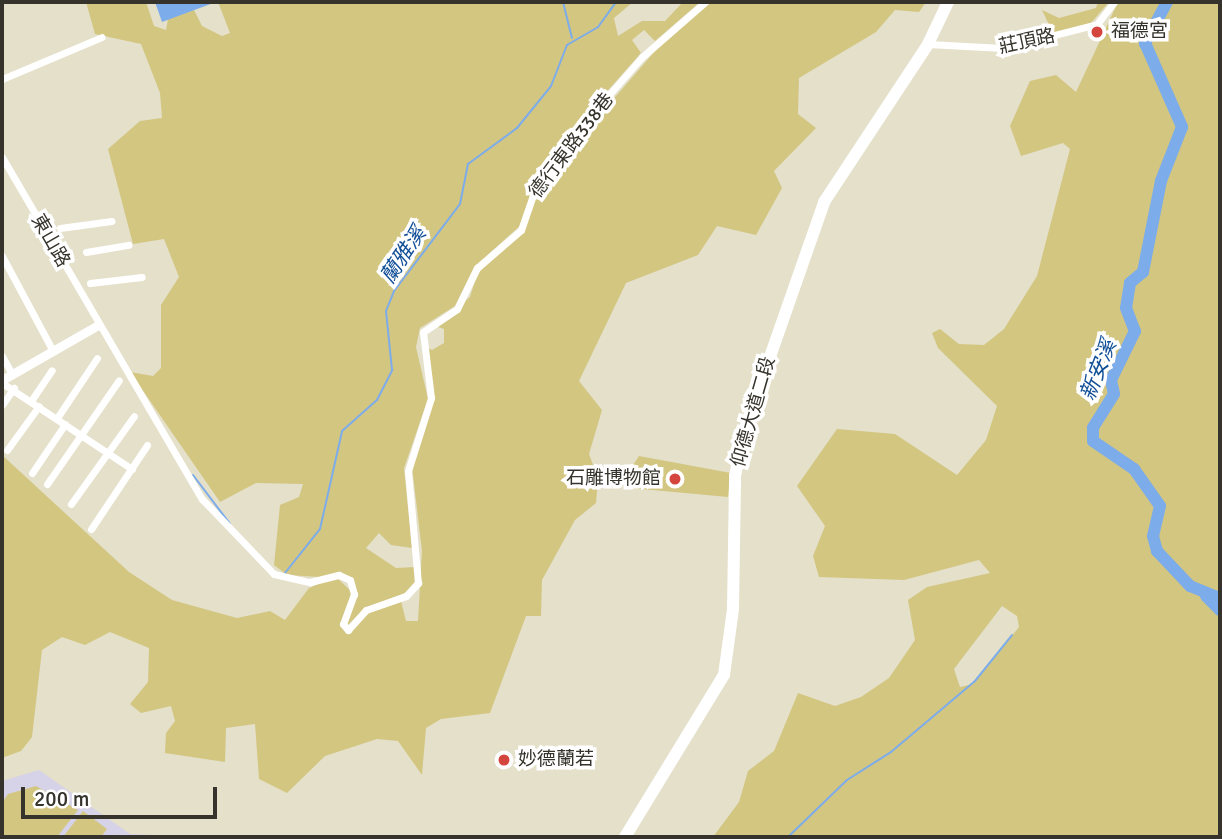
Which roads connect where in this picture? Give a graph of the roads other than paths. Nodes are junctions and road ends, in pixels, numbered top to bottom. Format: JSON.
{"nodes":[{"id":1,"x":705,"y":2,"type":"edge"},
{"id":2,"x":948,"y":2,"type":"edge"},
{"id":3,"x":1114,"y":2,"type":"edge"},
{"id":4,"x":102,"y":37,"type":"dead end"},
{"id":5,"x":928,"y":44,"type":"junction"},
{"id":6,"x":2,"y":79,"type":"edge"},
{"id":7,"x":2,"y":157,"type":"edge"},
{"id":8,"x":112,"y":221,"type":"dead end"},
{"id":9,"x":60,"y":228,"type":"dead end"},
{"id":10,"x":128,"y":245,"type":"dead end"},
{"id":11,"x":86,"y":252,"type":"dead end"},
{"id":12,"x":2,"y":256,"type":"edge"},
{"id":13,"x":142,"y":277,"type":"dead end"},
{"id":14,"x":90,"y":284,"type":"dead end"},
{"id":15,"x":98,"y":325,"type":"junction"},
{"id":16,"x":53,"y":351,"type":"junction"},
{"id":17,"x":2,"y":356,"type":"edge"},
{"id":18,"x":97,"y":358,"type":"dead end"},
{"id":19,"x":52,"y":370,"type":"dead end"},
{"id":20,"x":12,"y":374,"type":"junction"},
{"id":21,"x":118,"y":380,"type":"dead end"},
{"id":22,"x":2,"y":382,"type":"edge"},
{"id":23,"x":14,"y":388,"type":"junction"},
{"id":24,"x":31,"y":401,"type":"junction"},
{"id":25,"x":2,"y":405,"type":"edge"},
{"id":26,"x":39,"y":407,"type":"junction"},
{"id":27,"x":134,"y":416,"type":"dead end"},
{"id":28,"x":57,"y":418,"type":"junction"},
{"id":29,"x":65,"y":424,"type":"junction"},
{"id":30,"x":81,"y":435,"type":"junction"},
{"id":31,"x":147,"y":445,"type":"dead end"},
{"id":32,"x":7,"y":450,"type":"dead end"},
{"id":33,"x":108,"y":453,"type":"junction"},
{"id":34,"x":132,"y":469,"type":"junction"},
{"id":35,"x":32,"y":472,"type":"dead end"},
{"id":36,"x":47,"y":484,"type":"dead end"},
{"id":37,"x":71,"y":504,"type":"dead end"},
{"id":38,"x":91,"y":529,"type":"dead end"},
{"id":39,"x":625,"y":837,"type":"edge"}],
"edges":[{"from":1,"to":15,"type":"street","name":"德行東路338巷"},
{"from":2,"to":5,"type":"main road","name":"仰德大道二段"},
{"from":3,"to":5,"type":"street","name":"莊頂路"},
{"from":4,"to":6,"type":"street"},
{"from":5,"to":39,"type":"main road","name":"仰德大道二段"},
{"from":7,"to":15,"type":"street","name":"東山路"},
{"from":8,"to":9,"type":"street"},
{"from":10,"to":11,"type":"street"},
{"from":12,"to":16,"type":"street"},
{"from":13,"to":14,"type":"street"},
{"from":15,"to":16,"type":"street"},
{"from":16,"to":20,"type":"street"},
{"from":17,"to":20,"type":"street"},
{"from":18,"to":28,"type":"street"},
{"from":19,"to":24,"type":"street"},
{"from":20,"to":22,"type":"street"},
{"from":21,"to":30,"type":"street"},
{"from":22,"to":23,"type":"street"},
{"from":23,"to":24,"type":"street"},
{"from":23,"to":25,"type":"street"},
{"from":24,"to":26,"type":"street"},
{"from":26,"to":28,"type":"street"},
{"from":26,"to":32,"type":"street"},
{"from":27,"to":33,"type":"street"},
{"from":28,"to":29,"type":"street"},
{"from":29,"to":30,"type":"street"},
{"from":29,"to":35,"type":"street"},
{"from":30,"to":33,"type":"street"},
{"from":30,"to":36,"type":"street"},
{"from":31,"to":34,"type":"street"},
{"from":33,"to":34,"type":"street"},
{"from":33,"to":37,"type":"street"},
{"from":34,"to":38,"type":"street"}]}
